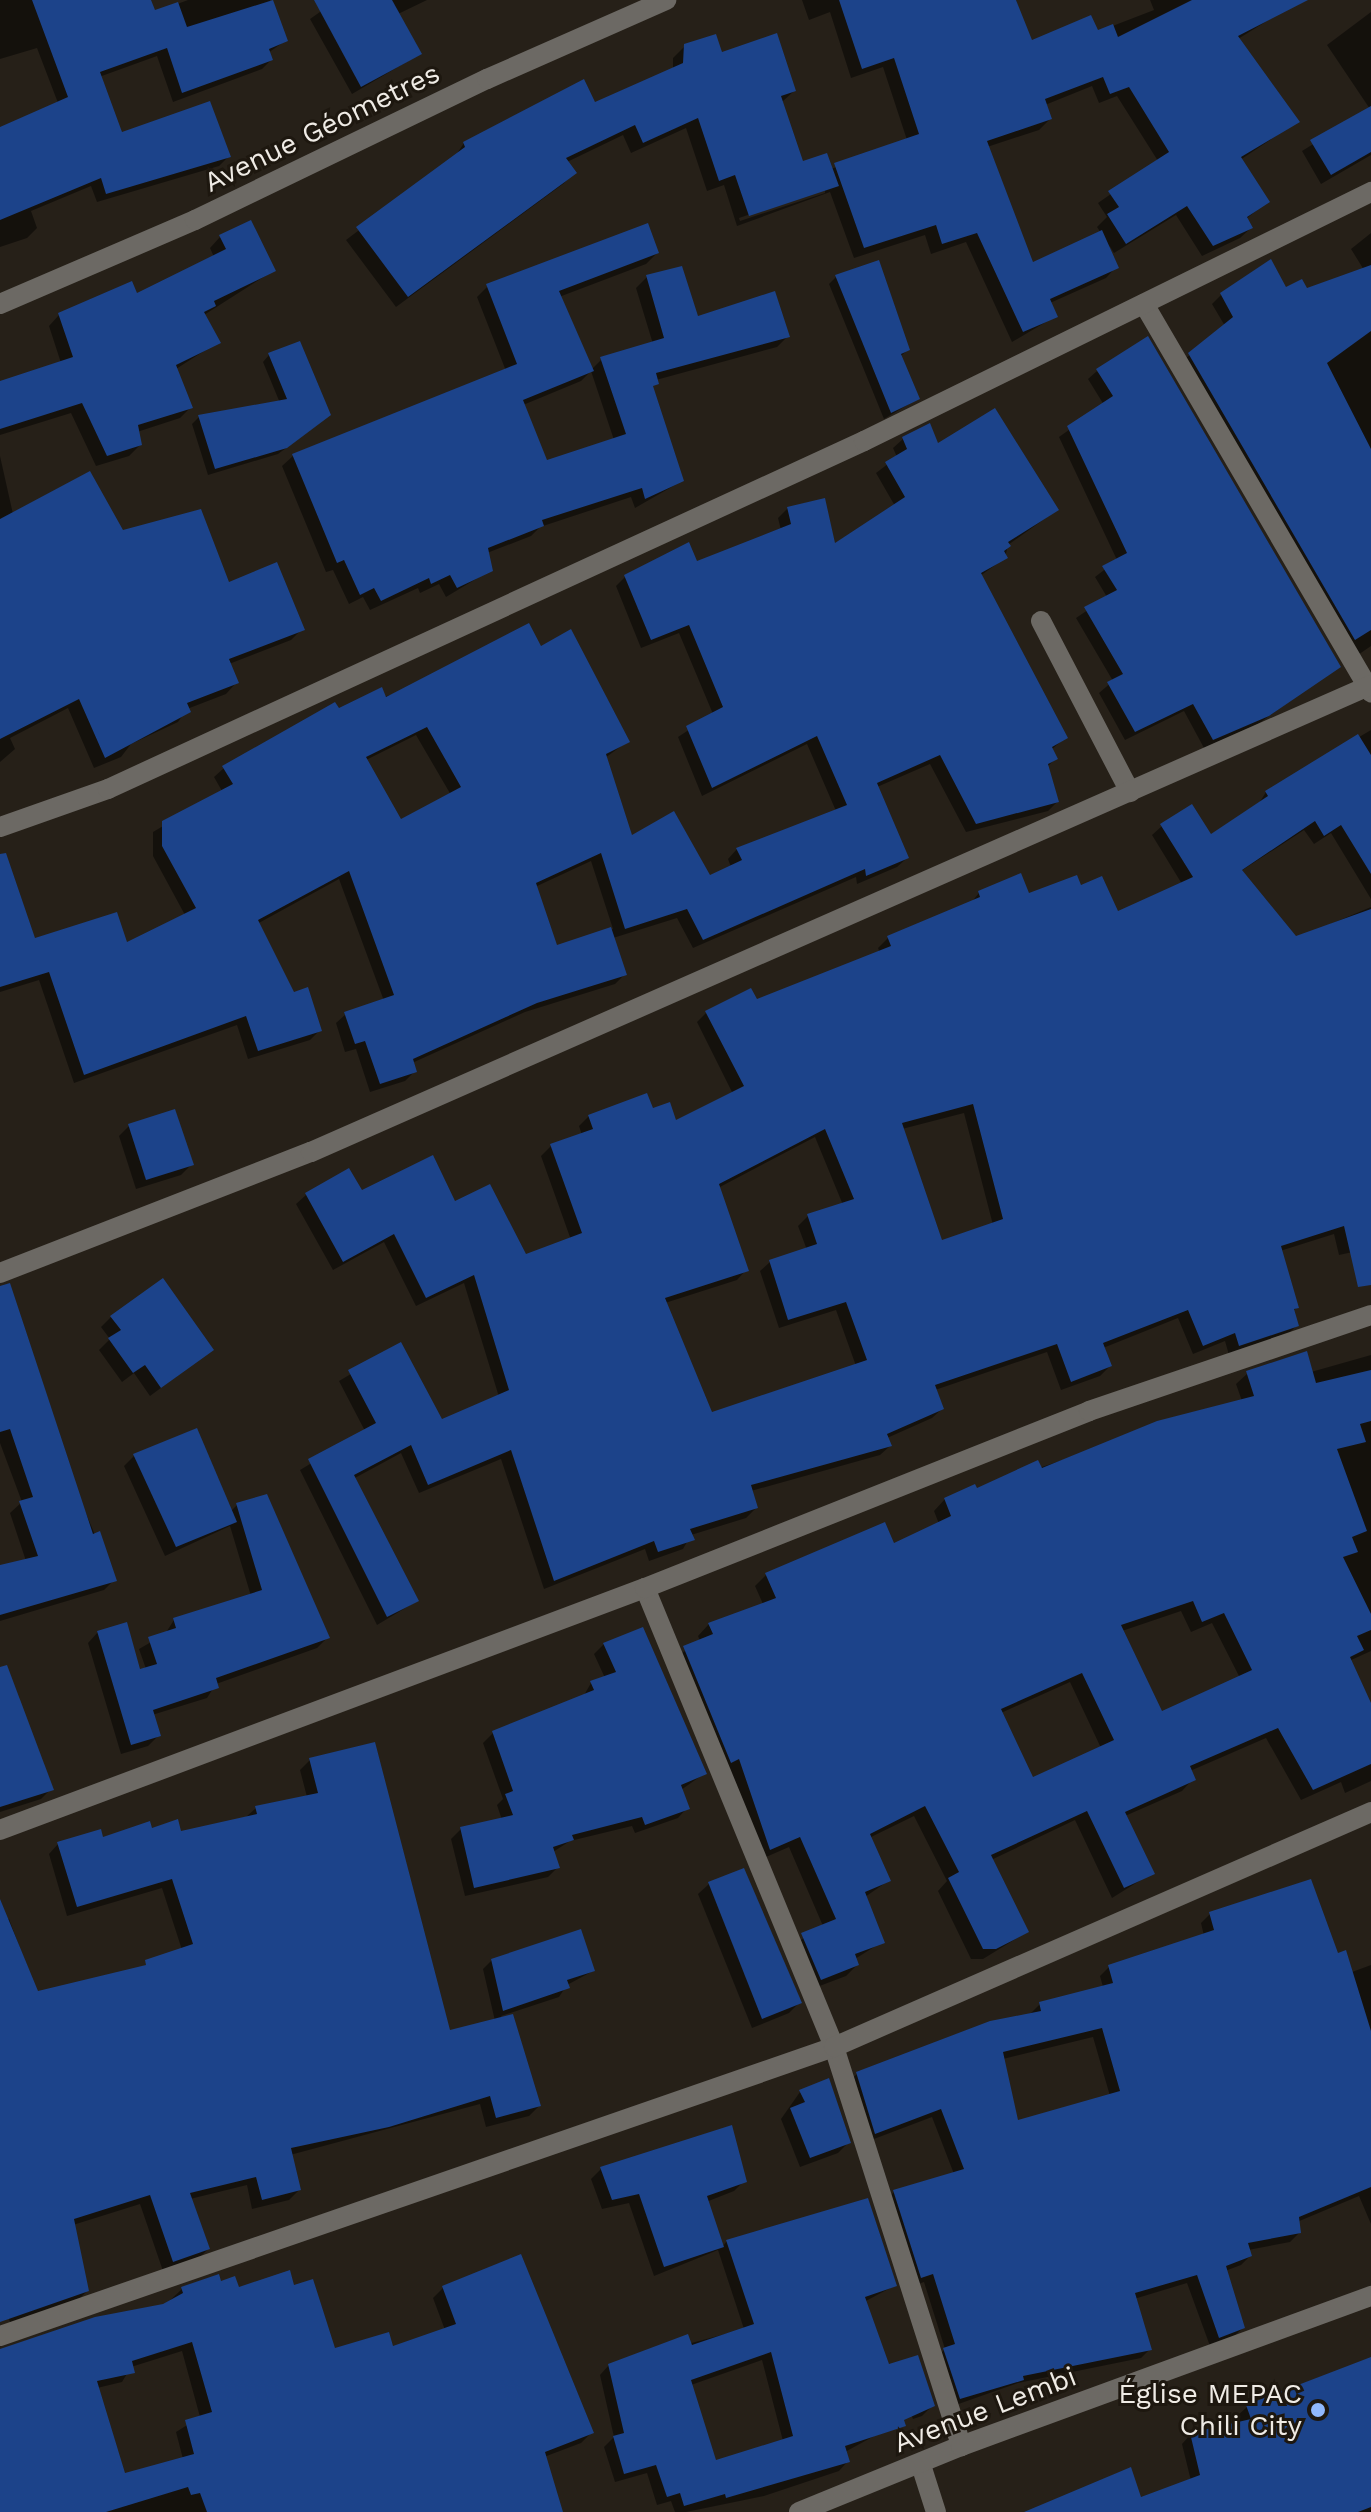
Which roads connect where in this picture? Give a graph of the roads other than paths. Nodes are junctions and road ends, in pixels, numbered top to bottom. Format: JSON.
{"nodes":[{"id":1,"x":666,"y":0,"type":"edge"},
{"id":2,"x":1371,"y":192,"type":"edge"},
{"id":3,"x":0,"y":304,"type":"edge"},
{"id":4,"x":1144,"y":304,"type":"junction"},
{"id":5,"x":1041,"y":621,"type":"dead end"},
{"id":6,"x":1370,"y":688,"type":"edge"},
{"id":7,"x":1130,"y":792,"type":"junction"},
{"id":8,"x":0,"y":827,"type":"edge"},
{"id":9,"x":0,"y":1273,"type":"edge"},
{"id":10,"x":1371,"y":1315,"type":"edge"},
{"id":11,"x":645,"y":1588,"type":"junction"},
{"id":12,"x":1371,"y":1812,"type":"edge"},
{"id":13,"x":0,"y":1830,"type":"edge"},
{"id":14,"x":834,"y":2047,"type":"junction"},
{"id":15,"x":1371,"y":2296,"type":"edge"},
{"id":16,"x":0,"y":2336,"type":"edge"},
{"id":17,"x":961,"y":2446,"type":"junction"},
{"id":18,"x":921,"y":2465,"type":"junction"},
{"id":19,"x":799,"y":2512,"type":"edge"},
{"id":20,"x":936,"y":2512,"type":"edge"}],
"edges":[{"from":1,"to":3,"type":"street","name":"Avenue Géometres"},
{"from":2,"to":4,"type":"street"},
{"from":4,"to":6,"type":"street"},
{"from":4,"to":8,"type":"street"},
{"from":5,"to":7,"type":"street"},
{"from":6,"to":7,"type":"street"},
{"from":7,"to":9,"type":"street"},
{"from":10,"to":11,"type":"street"},
{"from":11,"to":13,"type":"street"},
{"from":11,"to":14,"type":"street"},
{"from":12,"to":14,"type":"street"},
{"from":14,"to":16,"type":"street"},
{"from":14,"to":17,"type":"street"},
{"from":15,"to":17,"type":"street","name":"Avenue Lembi"},
{"from":17,"to":18,"type":"street","name":"Avenue Lembi"},
{"from":18,"to":19,"type":"street","name":"Avenue Lembi"},
{"from":18,"to":20,"type":"street"}]}
